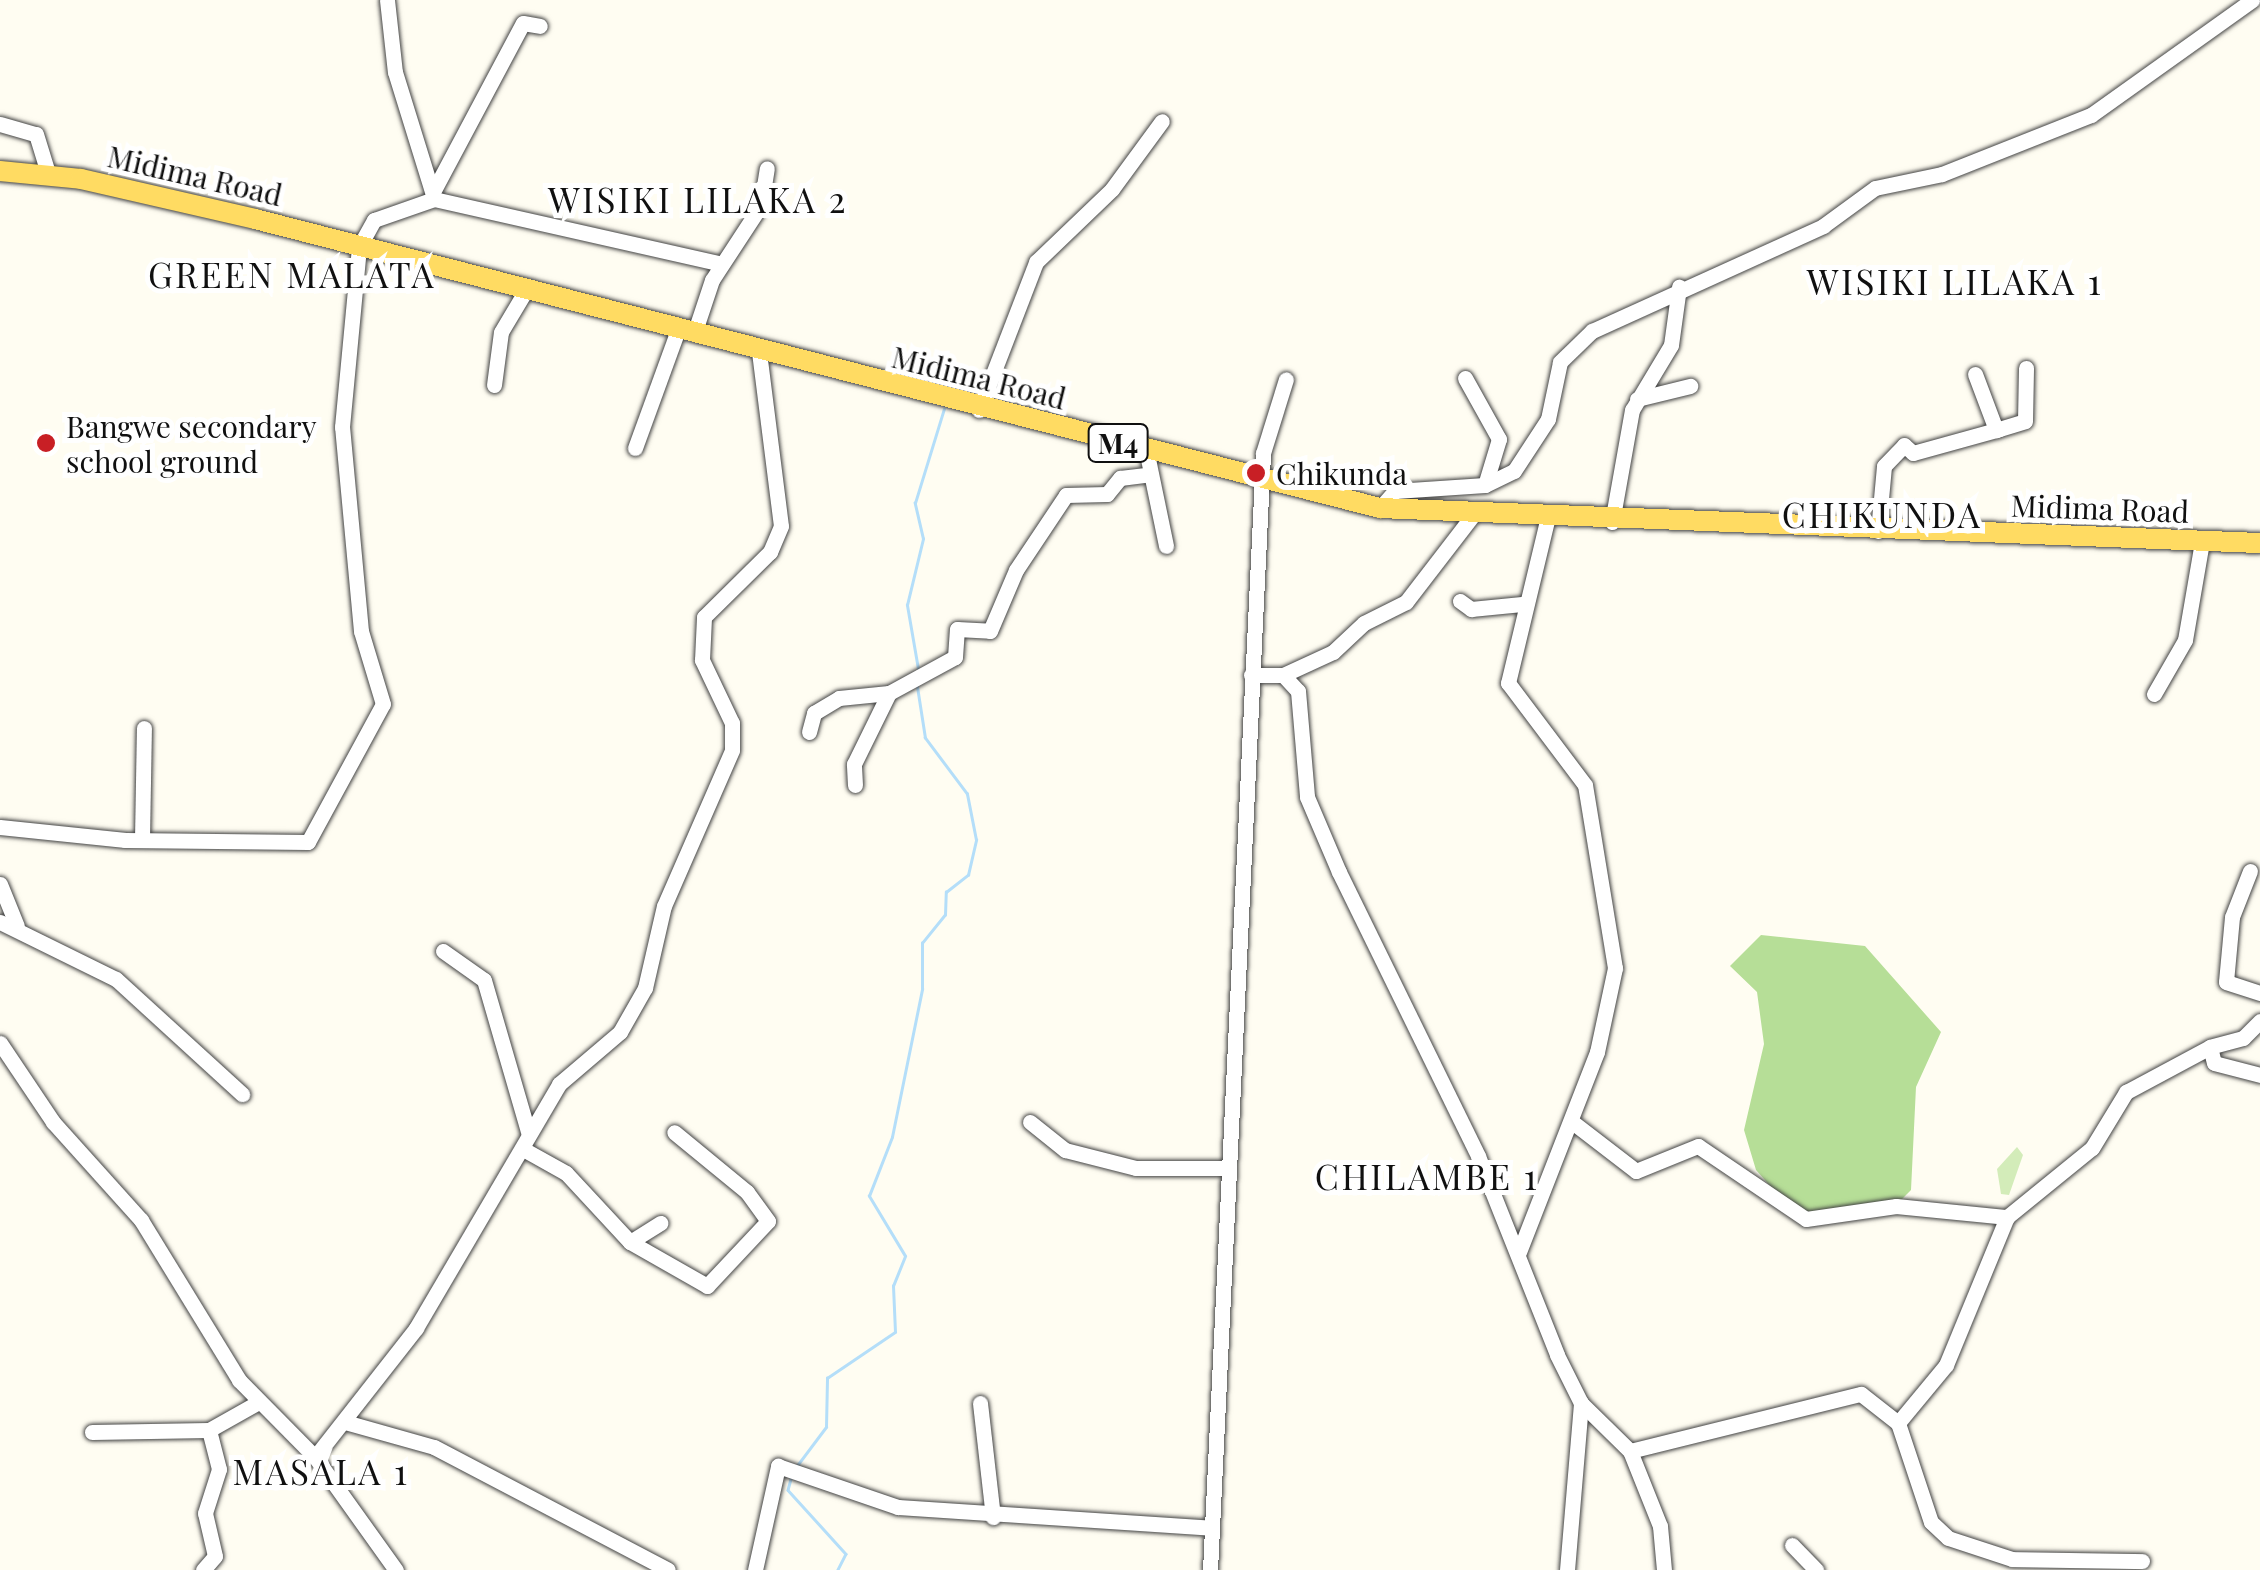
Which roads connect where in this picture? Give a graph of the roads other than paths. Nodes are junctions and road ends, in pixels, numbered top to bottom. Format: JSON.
{"nodes":[{"id":1,"x":387,"y":0,"type":"edge"},
{"id":2,"x":2252,"y":0,"type":"edge"},
{"id":3,"x":540,"y":26,"type":"dead end"},
{"id":4,"x":1162,"y":121,"type":"dead end"},
{"id":5,"x":0,"y":124,"type":"edge"},
{"id":6,"x":767,"y":168,"type":"dead end"},
{"id":7,"x":0,"y":171,"type":"edge"},
{"id":8,"x":48,"y":173,"type":"junction"},
{"id":9,"x":433,"y":195,"type":"junction"},
{"id":10,"x":359,"y":247,"type":"junction"},
{"id":11,"x":722,"y":264,"type":"junction"},
{"id":12,"x":1679,"y":288,"type":"junction"},
{"id":13,"x":526,"y":290,"type":"junction"},
{"id":14,"x":686,"y":332,"type":"junction"},
{"id":15,"x":759,"y":351,"type":"junction"},
{"id":16,"x":2026,"y":368,"type":"dead end"},
{"id":17,"x":1974,"y":374,"type":"dead end"},
{"id":18,"x":1465,"y":378,"type":"dead end"},
{"id":19,"x":1286,"y":380,"type":"dead end"},
{"id":20,"x":494,"y":385,"type":"dead end"},
{"id":21,"x":1690,"y":386,"type":"dead end"},
{"id":22,"x":1637,"y":398,"type":"junction"},
{"id":23,"x":979,"y":410,"type":"junction"},
{"id":24,"x":2000,"y":429,"type":"junction"},
{"id":25,"x":634,"y":448,"type":"dead end"},
{"id":26,"x":1146,"y":450,"type":"junction"},
{"id":27,"x":1146,"y":475,"type":"junction"},
{"id":28,"x":1264,"y":483,"type":"junction"},
{"id":29,"x":1485,"y":485,"type":"junction"},
{"id":30,"x":1380,"y":508,"type":"junction"},
{"id":31,"x":1473,"y":515,"type":"junction"},
{"id":32,"x":1547,"y":520,"type":"junction"},
{"id":33,"x":1612,"y":522,"type":"junction"},
{"id":34,"x":1878,"y":531,"type":"junction"},
{"id":35,"x":2202,"y":542,"type":"junction"},
{"id":36,"x":2260,"y":543,"type":"edge"},
{"id":37,"x":1166,"y":546,"type":"dead end"},
{"id":38,"x":1460,"y":601,"type":"dead end"},
{"id":39,"x":1522,"y":604,"type":"junction"},
{"id":40,"x":1251,"y":675,"type":"junction"},
{"id":41,"x":1282,"y":675,"type":"junction"},
{"id":42,"x":889,"y":693,"type":"junction"},
{"id":43,"x":2154,"y":694,"type":"dead end"},
{"id":44,"x":144,"y":728,"type":"dead end"},
{"id":45,"x":809,"y":732,"type":"dead end"},
{"id":46,"x":855,"y":785,"type":"dead end"},
{"id":47,"x":0,"y":827,"type":"edge"},
{"id":48,"x":142,"y":839,"type":"junction"},
{"id":49,"x":2250,"y":872,"type":"dead end"},
{"id":50,"x":0,"y":884,"type":"edge"},
{"id":51,"x":0,"y":922,"type":"edge"},
{"id":52,"x":17,"y":926,"type":"junction"},
{"id":53,"x":442,"y":951,"type":"dead end"},
{"id":54,"x":2260,"y":993,"type":"edge"},
{"id":55,"x":2260,"y":1021,"type":"edge"},
{"id":56,"x":0,"y":1043,"type":"edge"},
{"id":57,"x":2210,"y":1047,"type":"junction"},
{"id":58,"x":2260,"y":1075,"type":"edge"},
{"id":59,"x":242,"y":1094,"type":"dead end"},
{"id":60,"x":1030,"y":1122,"type":"dead end"},
{"id":61,"x":1571,"y":1122,"type":"junction"},
{"id":62,"x":674,"y":1132,"type":"dead end"},
{"id":63,"x":526,"y":1142,"type":"junction"},
{"id":64,"x":1225,"y":1168,"type":"junction"},
{"id":65,"x":2007,"y":1217,"type":"junction"},
{"id":66,"x":661,"y":1222,"type":"dead end"},
{"id":67,"x":630,"y":1242,"type":"junction"},
{"id":68,"x":1519,"y":1252,"type":"junction"},
{"id":69,"x":257,"y":1403,"type":"junction"},
{"id":70,"x":1581,"y":1403,"type":"junction"},
{"id":71,"x":980,"y":1404,"type":"dead end"},
{"id":72,"x":345,"y":1422,"type":"junction"},
{"id":73,"x":1898,"y":1424,"type":"junction"},
{"id":74,"x":209,"y":1430,"type":"junction"},
{"id":75,"x":92,"y":1432,"type":"dead end"},
{"id":76,"x":1630,"y":1451,"type":"junction"},
{"id":77,"x":315,"y":1457,"type":"junction"},
{"id":78,"x":993,"y":1517,"type":"junction"},
{"id":79,"x":1211,"y":1528,"type":"junction"},
{"id":80,"x":1792,"y":1545,"type":"dead end"},
{"id":81,"x":2142,"y":1561,"type":"dead end"},
{"id":82,"x":2023,"y":1565,"type":"edge"},
{"id":83,"x":203,"y":1570,"type":"edge"},
{"id":84,"x":396,"y":1570,"type":"edge"},
{"id":85,"x":668,"y":1570,"type":"edge"},
{"id":86,"x":755,"y":1570,"type":"edge"},
{"id":87,"x":1210,"y":1570,"type":"edge"},
{"id":88,"x":1567,"y":1570,"type":"edge"},
{"id":89,"x":1664,"y":1570,"type":"edge"},
{"id":90,"x":1816,"y":1570,"type":"edge"}],
"edges":[{"from":1,"to":9,"type":"street"},
{"from":2,"to":12,"type":"street"},
{"from":3,"to":9,"type":"street"},
{"from":4,"to":23,"type":"street"},
{"from":5,"to":8,"type":"street"},
{"from":6,"to":11,"type":"street"},
{"from":7,"to":8,"type":"main road","name":"Midima Road","number":"M4"},
{"from":8,"to":10,"type":"main road","name":"Midima Road","number":"M4"},
{"from":9,"to":10,"type":"street"},
{"from":9,"to":11,"type":"street"},
{"from":10,"to":13,"type":"main road","name":"Midima Road","number":"M4"},
{"from":10,"to":48,"type":"street"},
{"from":11,"to":14,"type":"street"},
{"from":12,"to":22,"type":"street"},
{"from":12,"to":29,"type":"street"},
{"from":13,"to":14,"type":"main road","name":"Midima Road","number":"M4"},
{"from":13,"to":20,"type":"street"},
{"from":14,"to":15,"type":"main road","name":"Midima Road","number":"M4"},
{"from":14,"to":25,"type":"street"},
{"from":15,"to":23,"type":"main road","name":"Midima Road","number":"M4"},
{"from":15,"to":63,"type":"street"},
{"from":16,"to":24,"type":"street"},
{"from":17,"to":24,"type":"street"},
{"from":18,"to":29,"type":"street"},
{"from":19,"to":28,"type":"street"},
{"from":21,"to":22,"type":"street"},
{"from":22,"to":33,"type":"street"},
{"from":23,"to":26,"type":"main road","name":"Midima Road","number":"M4"},
{"from":24,"to":34,"type":"street"},
{"from":26,"to":27,"type":"street"},
{"from":26,"to":28,"type":"main road","name":"Midima Road","number":"M4"},
{"from":27,"to":37,"type":"street"},
{"from":27,"to":42,"type":"street"},
{"from":28,"to":30,"type":"main road","name":"Midima Road","number":"M4"},
{"from":28,"to":40,"type":"street"},
{"from":29,"to":30,"type":"street"},
{"from":30,"to":31,"type":"main road","name":"Midima Road","number":"M4"},
{"from":31,"to":32,"type":"main road","name":"Midima Road","number":"M4"},
{"from":31,"to":41,"type":"street"},
{"from":32,"to":33,"type":"main road","name":"Midima Road","number":"M4"},
{"from":32,"to":39,"type":"street"},
{"from":33,"to":34,"type":"main road","name":"Midima Road","number":"M4"},
{"from":34,"to":35,"type":"main road","name":"Midima Road","number":"M4"},
{"from":35,"to":36,"type":"main road","name":"Midima Road","number":"M4"},
{"from":35,"to":43,"type":"street"},
{"from":38,"to":39,"type":"street"},
{"from":39,"to":61,"type":"street"},
{"from":40,"to":41,"type":"street"},
{"from":40,"to":64,"type":"street"},
{"from":41,"to":68,"type":"street"},
{"from":42,"to":45,"type":"street"},
{"from":42,"to":46,"type":"street"},
{"from":44,"to":48,"type":"street"},
{"from":47,"to":48,"type":"street"},
{"from":49,"to":54,"type":"street"},
{"from":50,"to":52,"type":"street"},
{"from":51,"to":52,"type":"street"},
{"from":52,"to":59,"type":"street"},
{"from":53,"to":63,"type":"street"},
{"from":55,"to":57,"type":"street"},
{"from":56,"to":69,"type":"street"},
{"from":57,"to":58,"type":"street"},
{"from":57,"to":65,"type":"street"},
{"from":60,"to":64,"type":"street"},
{"from":61,"to":65,"type":"street"},
{"from":61,"to":68,"type":"street"},
{"from":62,"to":67,"type":"street"},
{"from":63,"to":67,"type":"street"},
{"from":63,"to":72,"type":"street"},
{"from":64,"to":79,"type":"street"},
{"from":65,"to":73,"type":"street"},
{"from":66,"to":67,"type":"street"},
{"from":68,"to":70,"type":"street"},
{"from":69,"to":74,"type":"street"},
{"from":69,"to":77,"type":"street"},
{"from":70,"to":76,"type":"street"},
{"from":70,"to":88,"type":"street"},
{"from":71,"to":78,"type":"street"},
{"from":72,"to":77,"type":"street"},
{"from":72,"to":85,"type":"street"},
{"from":73,"to":76,"type":"street"},
{"from":73,"to":82,"type":"street"},
{"from":74,"to":75,"type":"street"},
{"from":74,"to":83,"type":"street"},
{"from":76,"to":89,"type":"street"},
{"from":77,"to":84,"type":"street"},
{"from":78,"to":79,"type":"street"},
{"from":78,"to":86,"type":"street"},
{"from":79,"to":87,"type":"street"},
{"from":80,"to":90,"type":"street"},
{"from":81,"to":82,"type":"street"}]}
